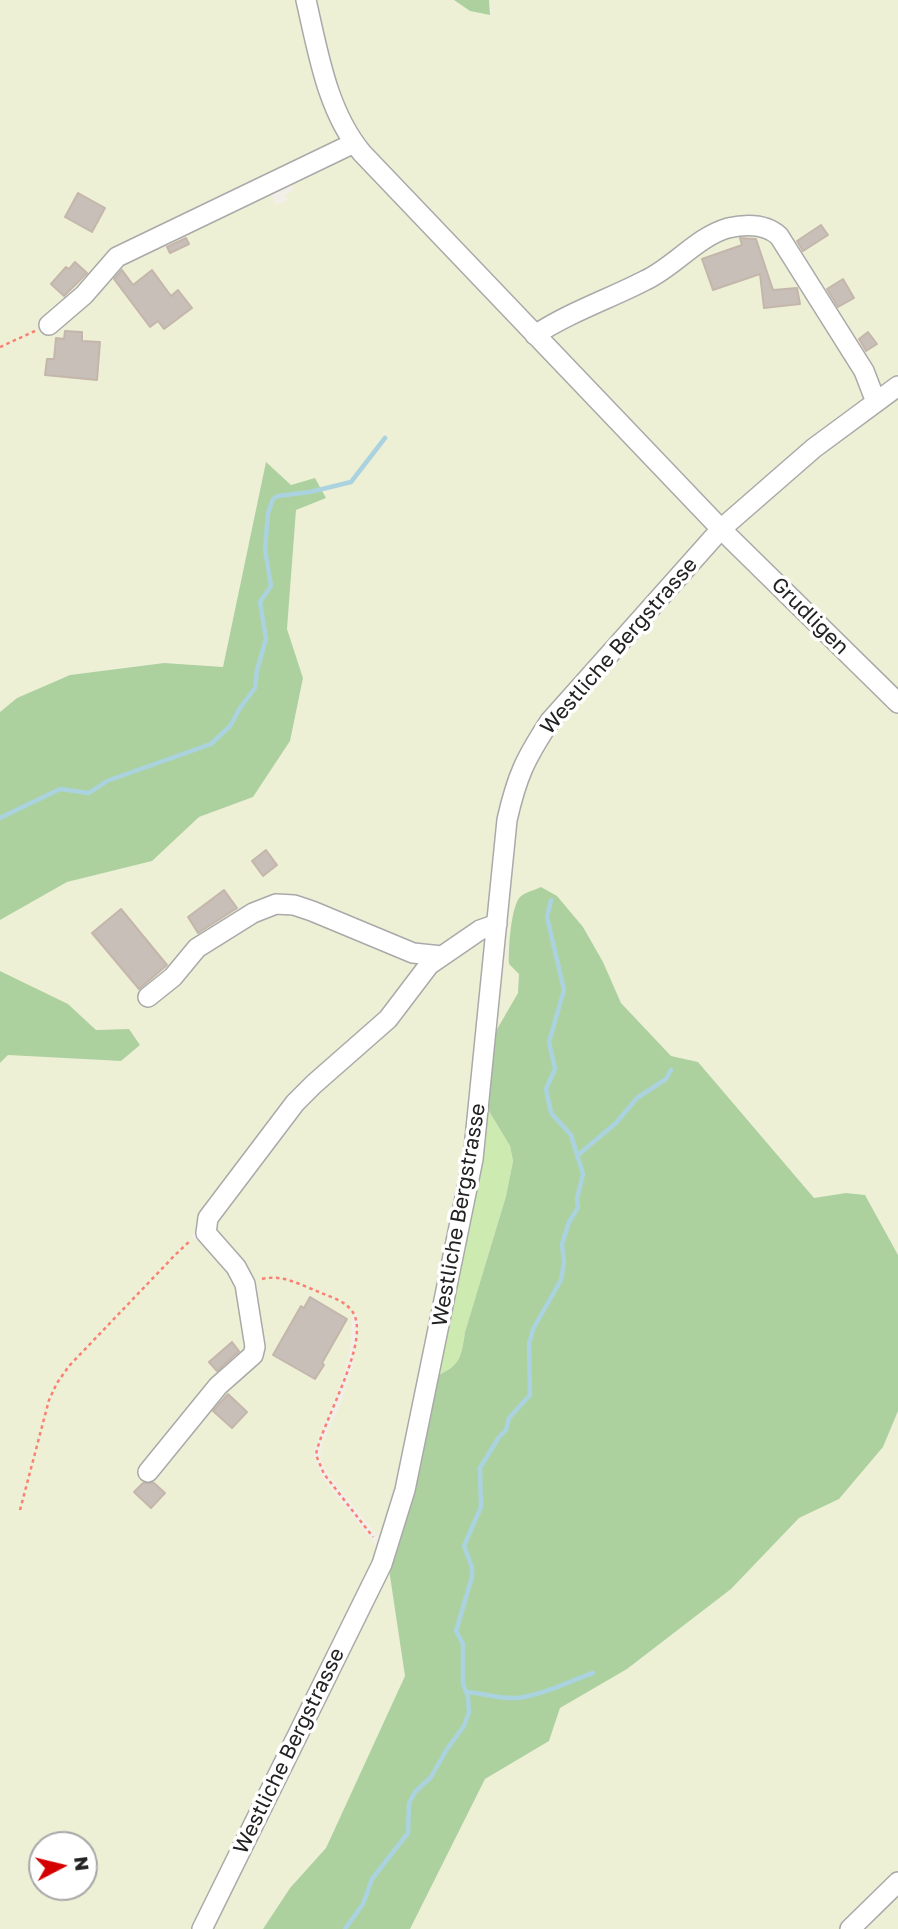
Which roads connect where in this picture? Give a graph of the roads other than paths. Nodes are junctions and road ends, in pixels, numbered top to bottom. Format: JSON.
{"nodes":[{"id":1,"x":306,"y":0,"type":"edge"},
{"id":2,"x":354,"y":143,"type":"junction"},
{"id":3,"x":49,"y":325,"type":"road end"},
{"id":4,"x":535,"y":335,"type":"junction"},
{"id":5,"x":898,"y":386,"type":"edge"},
{"id":6,"x":876,"y":402,"type":"junction"},
{"id":7,"x":721,"y":529,"type":"junction"},
{"id":8,"x":898,"y":703,"type":"edge"},
{"id":9,"x":496,"y":924,"type":"junction"},
{"id":10,"x":442,"y":956,"type":"junction"},
{"id":11,"x":148,"y":997,"type":"dead end"},
{"id":12,"x":148,"y":1472,"type":"dead end"},
{"id":13,"x":898,"y":1882,"type":"edge"},
{"id":14,"x":202,"y":1929,"type":"edge"},
{"id":15,"x":849,"y":1929,"type":"edge"}],
"edges":[{"from":1,"to":2,"type":"street","name":"Grudligen"},
{"from":2,"to":3,"type":"street"},
{"from":2,"to":4,"type":"street","name":"Grudligen"},
{"from":4,"to":6,"type":"street"},
{"from":4,"to":7,"type":"street","name":"Grudligen"},
{"from":5,"to":6,"type":"street","name":"Westliche Bergstrasse"},
{"from":6,"to":7,"type":"street","name":"Westliche Bergstrasse"},
{"from":7,"to":8,"type":"street","name":"Grudligen"},
{"from":7,"to":9,"type":"street","name":"Westliche Bergstrasse"},
{"from":9,"to":10,"type":"street"},
{"from":9,"to":14,"type":"street","name":"Westliche Bergstrasse"},
{"from":10,"to":11,"type":"street"},
{"from":10,"to":12,"type":"street"},
{"from":13,"to":15,"type":"street"}]}
